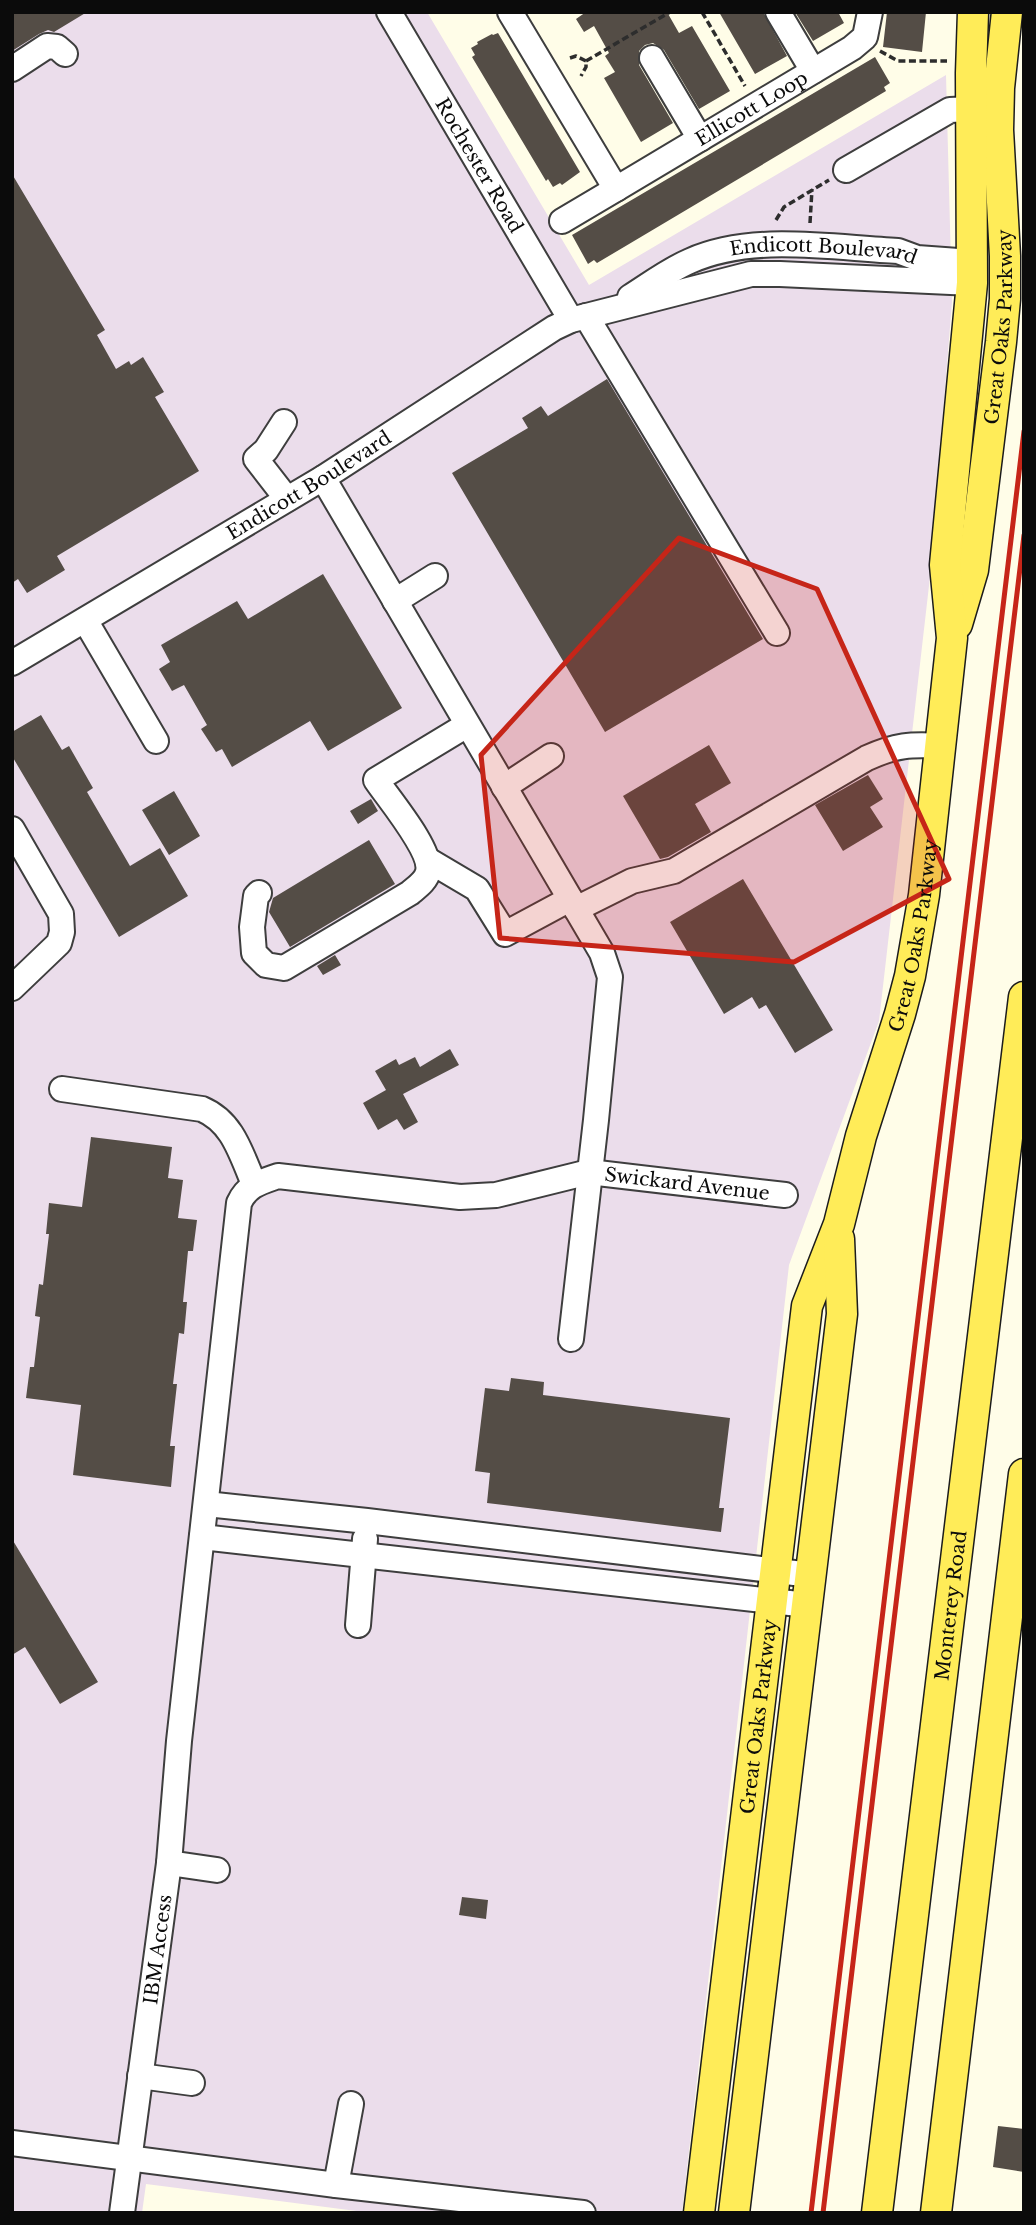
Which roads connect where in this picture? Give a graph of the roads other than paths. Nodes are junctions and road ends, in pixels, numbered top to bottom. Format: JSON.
{"nodes":[{"id":1,"x":389,"y":12,"type":"edge"},
{"id":2,"x":510,"y":12,"type":"edge"},
{"id":3,"x":778,"y":12,"type":"edge"},
{"id":4,"x":870,"y":12,"type":"edge"},
{"id":5,"x":973,"y":12,"type":"edge"},
{"id":6,"x":1007,"y":12,"type":"edge"},
{"id":7,"x":65,"y":54,"type":"dead end"},
{"id":8,"x":652,"y":58,"type":"dead end"},
{"id":9,"x":15,"y":67,"type":"edge"},
{"id":10,"x":813,"y":71,"type":"junction"},
{"id":11,"x":971,"y":109,"type":"junction"},
{"id":12,"x":701,"y":139,"type":"junction"},
{"id":13,"x":846,"y":170,"type":"road end"},
{"id":14,"x":616,"y":189,"type":"junction"},
{"id":15,"x":562,"y":221,"type":"dead end"},
{"id":16,"x":856,"y":249,"type":"junction"},
{"id":17,"x":972,"y":273,"type":"junction"},
{"id":18,"x":855,"y":277,"type":"junction"},
{"id":19,"x":588,"y":315,"type":"junction"},
{"id":20,"x":1001,"y":342,"type":"junction"},
{"id":21,"x":284,"y":422,"type":"dead end"},
{"id":22,"x":323,"y":478,"type":"junction"},
{"id":23,"x":287,"y":499,"type":"junction"},
{"id":24,"x":435,"y":576,"type":"dead end"},
{"id":25,"x":394,"y":601,"type":"junction"},
{"id":26,"x":85,"y":620,"type":"junction"},
{"id":27,"x":777,"y":633,"type":"dead end"},
{"id":28,"x":952,"y":638,"type":"junction"},
{"id":29,"x":12,"y":663,"type":"edge"},
{"id":30,"x":467,"y":725,"type":"junction"},
{"id":31,"x":156,"y":741,"type":"dead end"},
{"id":32,"x":942,"y":746,"type":"junction"},
{"id":33,"x":551,"y":756,"type":"dead end"},
{"id":34,"x":504,"y":787,"type":"junction"},
{"id":35,"x":12,"y":829,"type":"edge"},
{"id":36,"x":428,"y":860,"type":"junction"},
{"id":37,"x":259,"y":893,"type":"dead end"},
{"id":38,"x":573,"y":904,"type":"junction"},
{"id":39,"x":12,"y":988,"type":"edge"},
{"id":40,"x":1024,"y":996,"type":"edge"},
{"id":41,"x":62,"y":1089,"type":"dead end"},
{"id":42,"x":589,"y":1172,"type":"junction"},
{"id":43,"x":254,"y":1184,"type":"junction"},
{"id":44,"x":785,"y":1195,"type":"dead end"},
{"id":45,"x":839,"y":1224,"type":"junction"},
{"id":46,"x":570,"y":1339,"type":"dead end"},
{"id":47,"x":1024,"y":1474,"type":"edge"},
{"id":48,"x":206,"y":1504,"type":"junction"},
{"id":49,"x":367,"y":1521,"type":"junction"},
{"id":50,"x":202,"y":1537,"type":"junction"},
{"id":51,"x":364,"y":1554,"type":"junction"},
{"id":52,"x":776,"y":1570,"type":"junction"},
{"id":53,"x":811,"y":1574,"type":"junction"},
{"id":54,"x":772,"y":1601,"type":"junction"},
{"id":55,"x":807,"y":1605,"type":"junction"},
{"id":56,"x":358,"y":1625,"type":"dead end"},
{"id":57,"x":169,"y":1863,"type":"junction"},
{"id":58,"x":217,"y":1870,"type":"dead end"},
{"id":59,"x":140,"y":2076,"type":"junction"},
{"id":60,"x":192,"y":2083,"type":"dead end"},
{"id":61,"x":351,"y":2104,"type":"dead end"},
{"id":62,"x":12,"y":2143,"type":"edge"},
{"id":63,"x":129,"y":2158,"type":"junction"},
{"id":64,"x":336,"y":2185,"type":"junction"},
{"id":65,"x":122,"y":2213,"type":"edge"},
{"id":66,"x":583,"y":2213,"type":"edge"},
{"id":67,"x":699,"y":2213,"type":"edge"},
{"id":68,"x":734,"y":2213,"type":"edge"},
{"id":69,"x":877,"y":2213,"type":"edge"},
{"id":70,"x":936,"y":2213,"type":"edge"}],
"edges":[{"from":1,"to":19,"type":"street","name":"Rochester Road"},
{"from":2,"to":14,"type":"street"},
{"from":3,"to":10,"type":"street"},
{"from":4,"to":10,"type":"street","name":"Ellicott Loop"},
{"from":5,"to":11,"type":"main road","name":"Great Oaks Parkway"},
{"from":6,"to":20,"type":"main road","name":"Great Oaks Parkway"},
{"from":7,"to":9,"type":"street"},
{"from":8,"to":12,"type":"street"},
{"from":10,"to":12,"type":"street","name":"Ellicott Loop"},
{"from":11,"to":13,"type":"street"},
{"from":11,"to":17,"type":"main road","name":"Great Oaks Parkway"},
{"from":12,"to":14,"type":"street","name":"Ellicott Loop"},
{"from":14,"to":15,"type":"street","name":"Ellicott Loop"},
{"from":16,"to":17,"type":"street","name":"Endicott Boulevard"},
{"from":16,"to":18,"type":"street"},
{"from":16,"to":19,"type":"street","name":"Endicott Boulevard"},
{"from":17,"to":18,"type":"street","name":"Endicott Boulevard"},
{"from":17,"to":20,"type":"main road"},
{"from":17,"to":28,"type":"main road","name":"Great Oaks Parkway"},
{"from":18,"to":19,"type":"street","name":"Endicott Boulevard"},
{"from":19,"to":22,"type":"street","name":"Endicott Boulevard"},
{"from":19,"to":27,"type":"street","name":"Rochester Road"},
{"from":20,"to":28,"type":"main road","name":"Great Oaks Parkway"},
{"from":21,"to":23,"type":"street"},
{"from":22,"to":23,"type":"street","name":"Endicott Boulevard"},
{"from":22,"to":25,"type":"street"},
{"from":23,"to":26,"type":"street","name":"Endicott Boulevard"},
{"from":24,"to":25,"type":"street"},
{"from":25,"to":30,"type":"street"},
{"from":26,"to":29,"type":"street","name":"Endicott Boulevard"},
{"from":26,"to":31,"type":"street"},
{"from":28,"to":32,"type":"main road","name":"Great Oaks Parkway"},
{"from":30,"to":34,"type":"street"},
{"from":30,"to":36,"type":"street"},
{"from":32,"to":38,"type":"street"},
{"from":32,"to":45,"type":"main road","name":"Great Oaks Parkway"},
{"from":33,"to":34,"type":"street"},
{"from":34,"to":38,"type":"street"},
{"from":35,"to":39,"type":"street"},
{"from":36,"to":37,"type":"street"},
{"from":36,"to":38,"type":"street"},
{"from":38,"to":42,"type":"street"},
{"from":40,"to":69,"type":"main road","name":"Monterey Road"},
{"from":41,"to":43,"type":"street"},
{"from":42,"to":43,"type":"street"},
{"from":42,"to":44,"type":"street","name":"Swickard Avenue"},
{"from":42,"to":46,"type":"street"},
{"from":43,"to":48,"type":"street","name":"IBM Access"},
{"from":45,"to":52,"type":"main road","name":"Great Oaks Parkway"},
{"from":45,"to":53,"type":"main road","name":"Great Oaks Parkway"},
{"from":47,"to":70,"type":"main road"},
{"from":48,"to":49,"type":"street"},
{"from":48,"to":50,"type":"street","name":"IBM Access"},
{"from":49,"to":51,"type":"street"},
{"from":49,"to":52,"type":"street"},
{"from":50,"to":51,"type":"street"},
{"from":50,"to":57,"type":"street","name":"IBM Access"},
{"from":51,"to":54,"type":"street"},
{"from":51,"to":56,"type":"street"},
{"from":52,"to":53,"type":"street"},
{"from":52,"to":54,"type":"main road","name":"Great Oaks Parkway"},
{"from":53,"to":55,"type":"main road","name":"Great Oaks Parkway"},
{"from":54,"to":55,"type":"street"},
{"from":54,"to":67,"type":"main road","name":"Great Oaks Parkway"},
{"from":55,"to":68,"type":"main road","name":"Great Oaks Parkway"},
{"from":57,"to":58,"type":"street"},
{"from":57,"to":59,"type":"street","name":"IBM Access"},
{"from":59,"to":60,"type":"street"},
{"from":59,"to":63,"type":"street","name":"IBM Access"},
{"from":61,"to":64,"type":"street"},
{"from":62,"to":63,"type":"street"},
{"from":63,"to":64,"type":"street"},
{"from":63,"to":65,"type":"street","name":"IBM Access"},
{"from":64,"to":66,"type":"street"}]}
